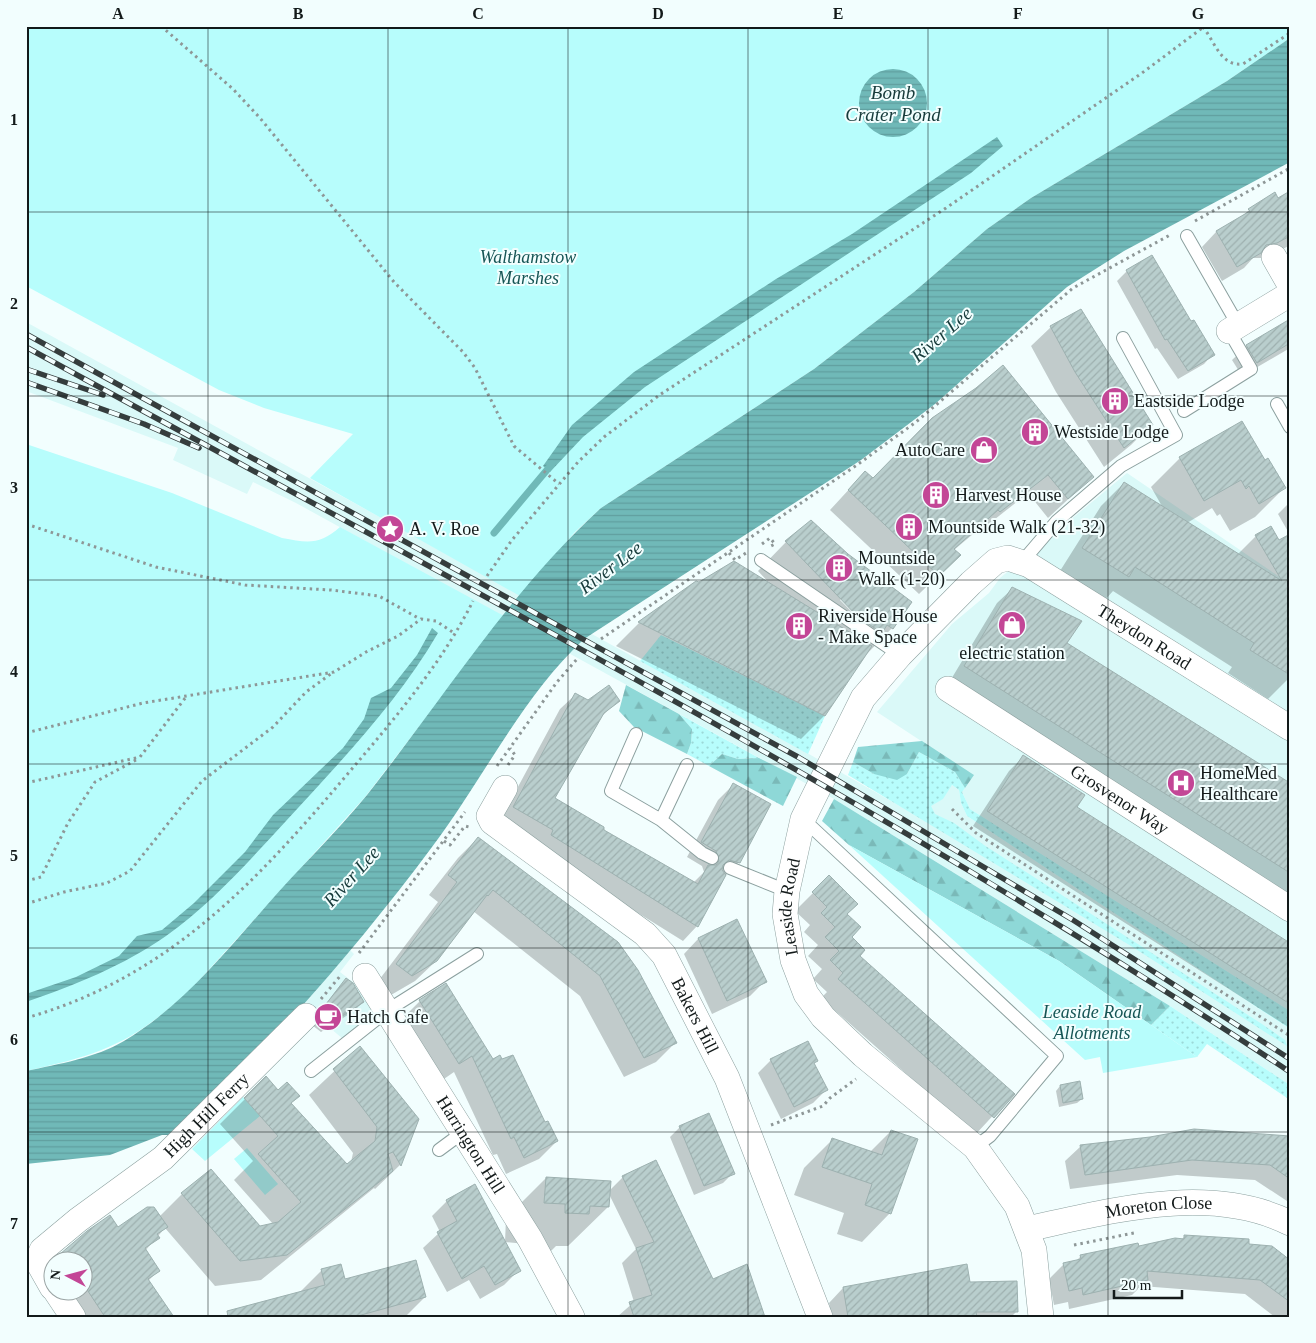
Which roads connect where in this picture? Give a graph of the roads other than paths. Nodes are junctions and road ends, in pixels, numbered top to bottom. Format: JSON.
{"nodes":[{"id":1,"x":1184,"y":230,"type":"road end"},
{"id":2,"x":1274,"y":256,"type":"dead end"},
{"id":3,"x":1290,"y":285,"type":"edge"},
{"id":4,"x":1290,"y":294,"type":"edge"},
{"id":5,"x":1233,"y":328,"type":"junction"},
{"id":6,"x":1123,"y":338,"type":"dead end"},
{"id":7,"x":1277,"y":404,"type":"dead end"},
{"id":8,"x":1184,"y":411,"type":"dead end"},
{"id":9,"x":1290,"y":427,"type":"edge"},
{"id":10,"x":761,"y":560,"type":"dead end"},
{"id":11,"x":996,"y":561,"type":"joint"},
{"id":12,"x":1022,"y":562,"type":"junction"},
{"id":13,"x":900,"y":655,"type":"junction"},
{"id":14,"x":948,"y":689,"type":"dead end"},
{"id":15,"x":1289,"y":726,"type":"edge"},
{"id":16,"x":636,"y":734,"type":"dead end"},
{"id":17,"x":687,"y":765,"type":"dead end"},
{"id":18,"x":505,"y":788,"type":"dead end"},
{"id":19,"x":803,"y":819,"type":"junction"},
{"id":20,"x":661,"y":820,"type":"junction"},
{"id":21,"x":712,"y":858,"type":"dead end"},
{"id":22,"x":730,"y":868,"type":"dead end"},
{"id":23,"x":787,"y":891,"type":"junction"},
{"id":24,"x":1290,"y":908,"type":"edge"},
{"id":25,"x":477,"y":954,"type":"dead end"},
{"id":26,"x":355,"y":968,"type":"road end"},
{"id":27,"x":388,"y":1010,"type":"junction"},
{"id":28,"x":306,"y":1016,"type":"road end"},
{"id":29,"x":311,"y":1071,"type":"dead end"},
{"id":30,"x":462,"y":1133,"type":"junction"},
{"id":31,"x":974,"y":1146,"type":"junction"},
{"id":32,"x":439,"y":1150,"type":"dead end"},
{"id":33,"x":1290,"y":1223,"type":"edge"},
{"id":34,"x":1027,"y":1229,"type":"junction"},
{"id":35,"x":42,"y":1250,"type":"edge"},
{"id":36,"x":42,"y":1250,"type":"edge"},
{"id":37,"x":42,"y":1273,"type":"edge"},
{"id":38,"x":58,"y":1300,"type":"edge"},
{"id":39,"x":73,"y":1317,"type":"edge"},
{"id":40,"x":572,"y":1317,"type":"edge"},
{"id":41,"x":820,"y":1317,"type":"edge"},
{"id":42,"x":1041,"y":1317,"type":"edge"}],
"edges":[{"from":1,"to":5,"type":"lane"},
{"from":2,"to":3,"type":"street"},
{"from":4,"to":5,"type":"street"},
{"from":5,"to":8,"type":"lane"},
{"from":6,"to":12,"type":"lane"},
{"from":7,"to":9,"type":"lane"},
{"from":10,"to":13,"type":"lane"},
{"from":11,"to":12,"type":"street","name":"Theydon Road"},
{"from":11,"to":13,"type":"street","name":"Leaside Road"},
{"from":12,"to":15,"type":"street","name":"Theydon Road"},
{"from":13,"to":19,"type":"street","name":"Leaside Road"},
{"from":14,"to":24,"type":"street","name":"Grosvenor Way"},
{"from":16,"to":20,"type":"lane"},
{"from":17,"to":20,"type":"lane"},
{"from":18,"to":41,"type":"street","name":"Bakers Hill"},
{"from":19,"to":23,"type":"street","name":"Leaside Road"},
{"from":19,"to":31,"type":"lane"},
{"from":20,"to":21,"type":"lane"},
{"from":22,"to":23,"type":"lane"},
{"from":23,"to":31,"type":"street","name":"Leaside Road"},
{"from":25,"to":27,"type":"lane"},
{"from":26,"to":27,"type":"street","name":"Harrington Hill"},
{"from":27,"to":29,"type":"lane"},
{"from":27,"to":30,"type":"street","name":"Harrington Hill"},
{"from":28,"to":36,"type":"street","name":"High Hill Ferry"},
{"from":30,"to":32,"type":"lane"},
{"from":30,"to":40,"type":"street","name":"Harrington Hill"},
{"from":31,"to":34,"type":"street","name":"Leaside Road"},
{"from":33,"to":34,"type":"street","name":"Moreton Close"},
{"from":34,"to":42,"type":"street","name":"Leaside Road"},
{"from":35,"to":37,"type":"street","name":"High Hill Ferry"},
{"from":38,"to":39,"type":"street"}]}
